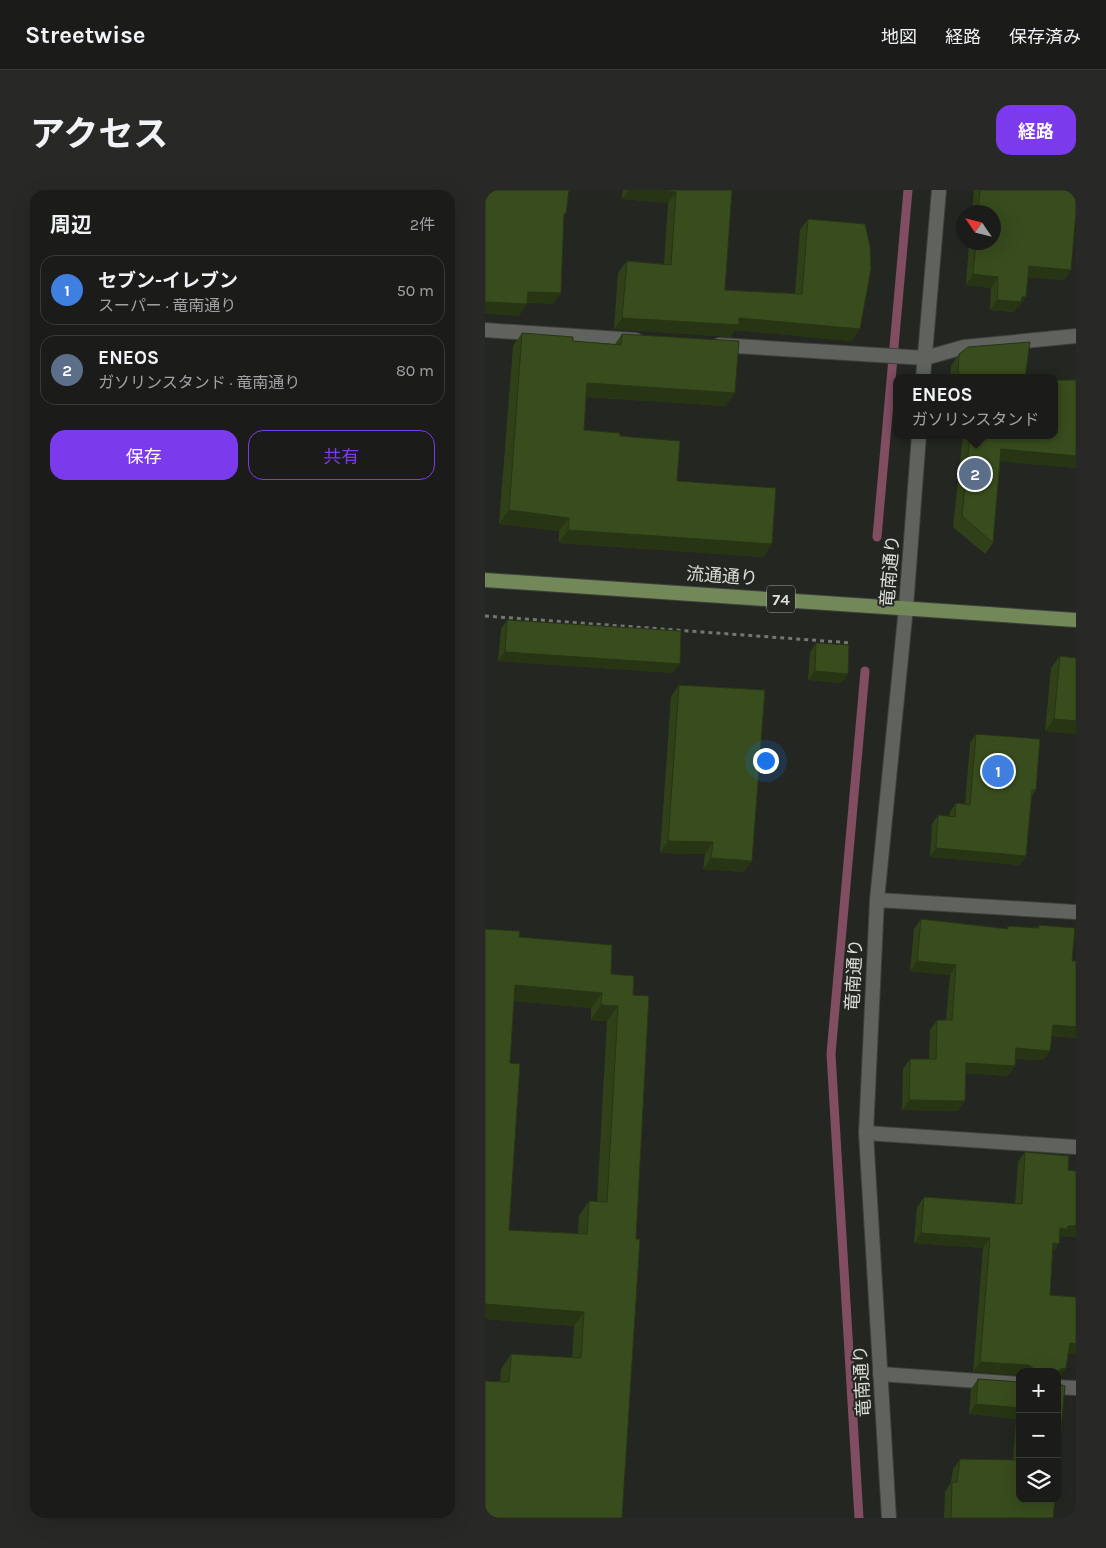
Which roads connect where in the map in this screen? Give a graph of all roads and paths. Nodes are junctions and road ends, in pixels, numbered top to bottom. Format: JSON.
{"nodes":[{"id":1,"x":939,"y":190,"type":"edge"},
{"id":2,"x":485,"y":330,"type":"edge"},
{"id":3,"x":1076,"y":336,"type":"edge"},
{"id":4,"x":651,"y":341,"type":"edge"},
{"id":5,"x":710,"y":344,"type":"edge"},
{"id":6,"x":925,"y":358,"type":"junction"},
{"id":7,"x":923,"y":374,"type":"edge"},
{"id":8,"x":919,"y":439,"type":"edge"},
{"id":9,"x":485,"y":580,"type":"edge"},
{"id":10,"x":906,"y":607,"type":"junction"},
{"id":11,"x":485,"y":616,"type":"edge"},
{"id":12,"x":1076,"y":620,"type":"edge"},
{"id":13,"x":852,"y":643,"type":"dead end"},
{"id":14,"x":877,"y":900,"type":"junction"},
{"id":15,"x":1076,"y":912,"type":"edge"},
{"id":16,"x":866,"y":1133,"type":"junction"},
{"id":17,"x":1076,"y":1147,"type":"edge"},
{"id":18,"x":880,"y":1374,"type":"junction"},
{"id":19,"x":1016,"y":1384,"type":"edge"},
{"id":20,"x":1061,"y":1387,"type":"edge"},
{"id":21,"x":1076,"y":1388,"type":"edge"},
{"id":22,"x":889,"y":1518,"type":"edge"}],
"edges":[{"from":1,"to":6,"type":"street"},
{"from":2,"to":4,"type":"street"},
{"from":3,"to":6,"type":"street"},
{"from":5,"to":6,"type":"street"},
{"from":6,"to":7,"type":"street"},
{"from":8,"to":10,"type":"street","name":"竜南通り"},
{"from":9,"to":10,"type":"main road","name":"流通通り","number":"74"},
{"from":10,"to":12,"type":"main road","name":"流通通り","number":"74"},
{"from":10,"to":14,"type":"street","name":"竜南通り"},
{"from":11,"to":13,"type":"path"},
{"from":14,"to":15,"type":"street"},
{"from":14,"to":16,"type":"street","name":"竜南通り"},
{"from":16,"to":17,"type":"street"},
{"from":16,"to":18,"type":"street","name":"竜南通り"},
{"from":18,"to":19,"type":"street"},
{"from":18,"to":22,"type":"street","name":"竜南通り"},
{"from":20,"to":21,"type":"street"}]}
